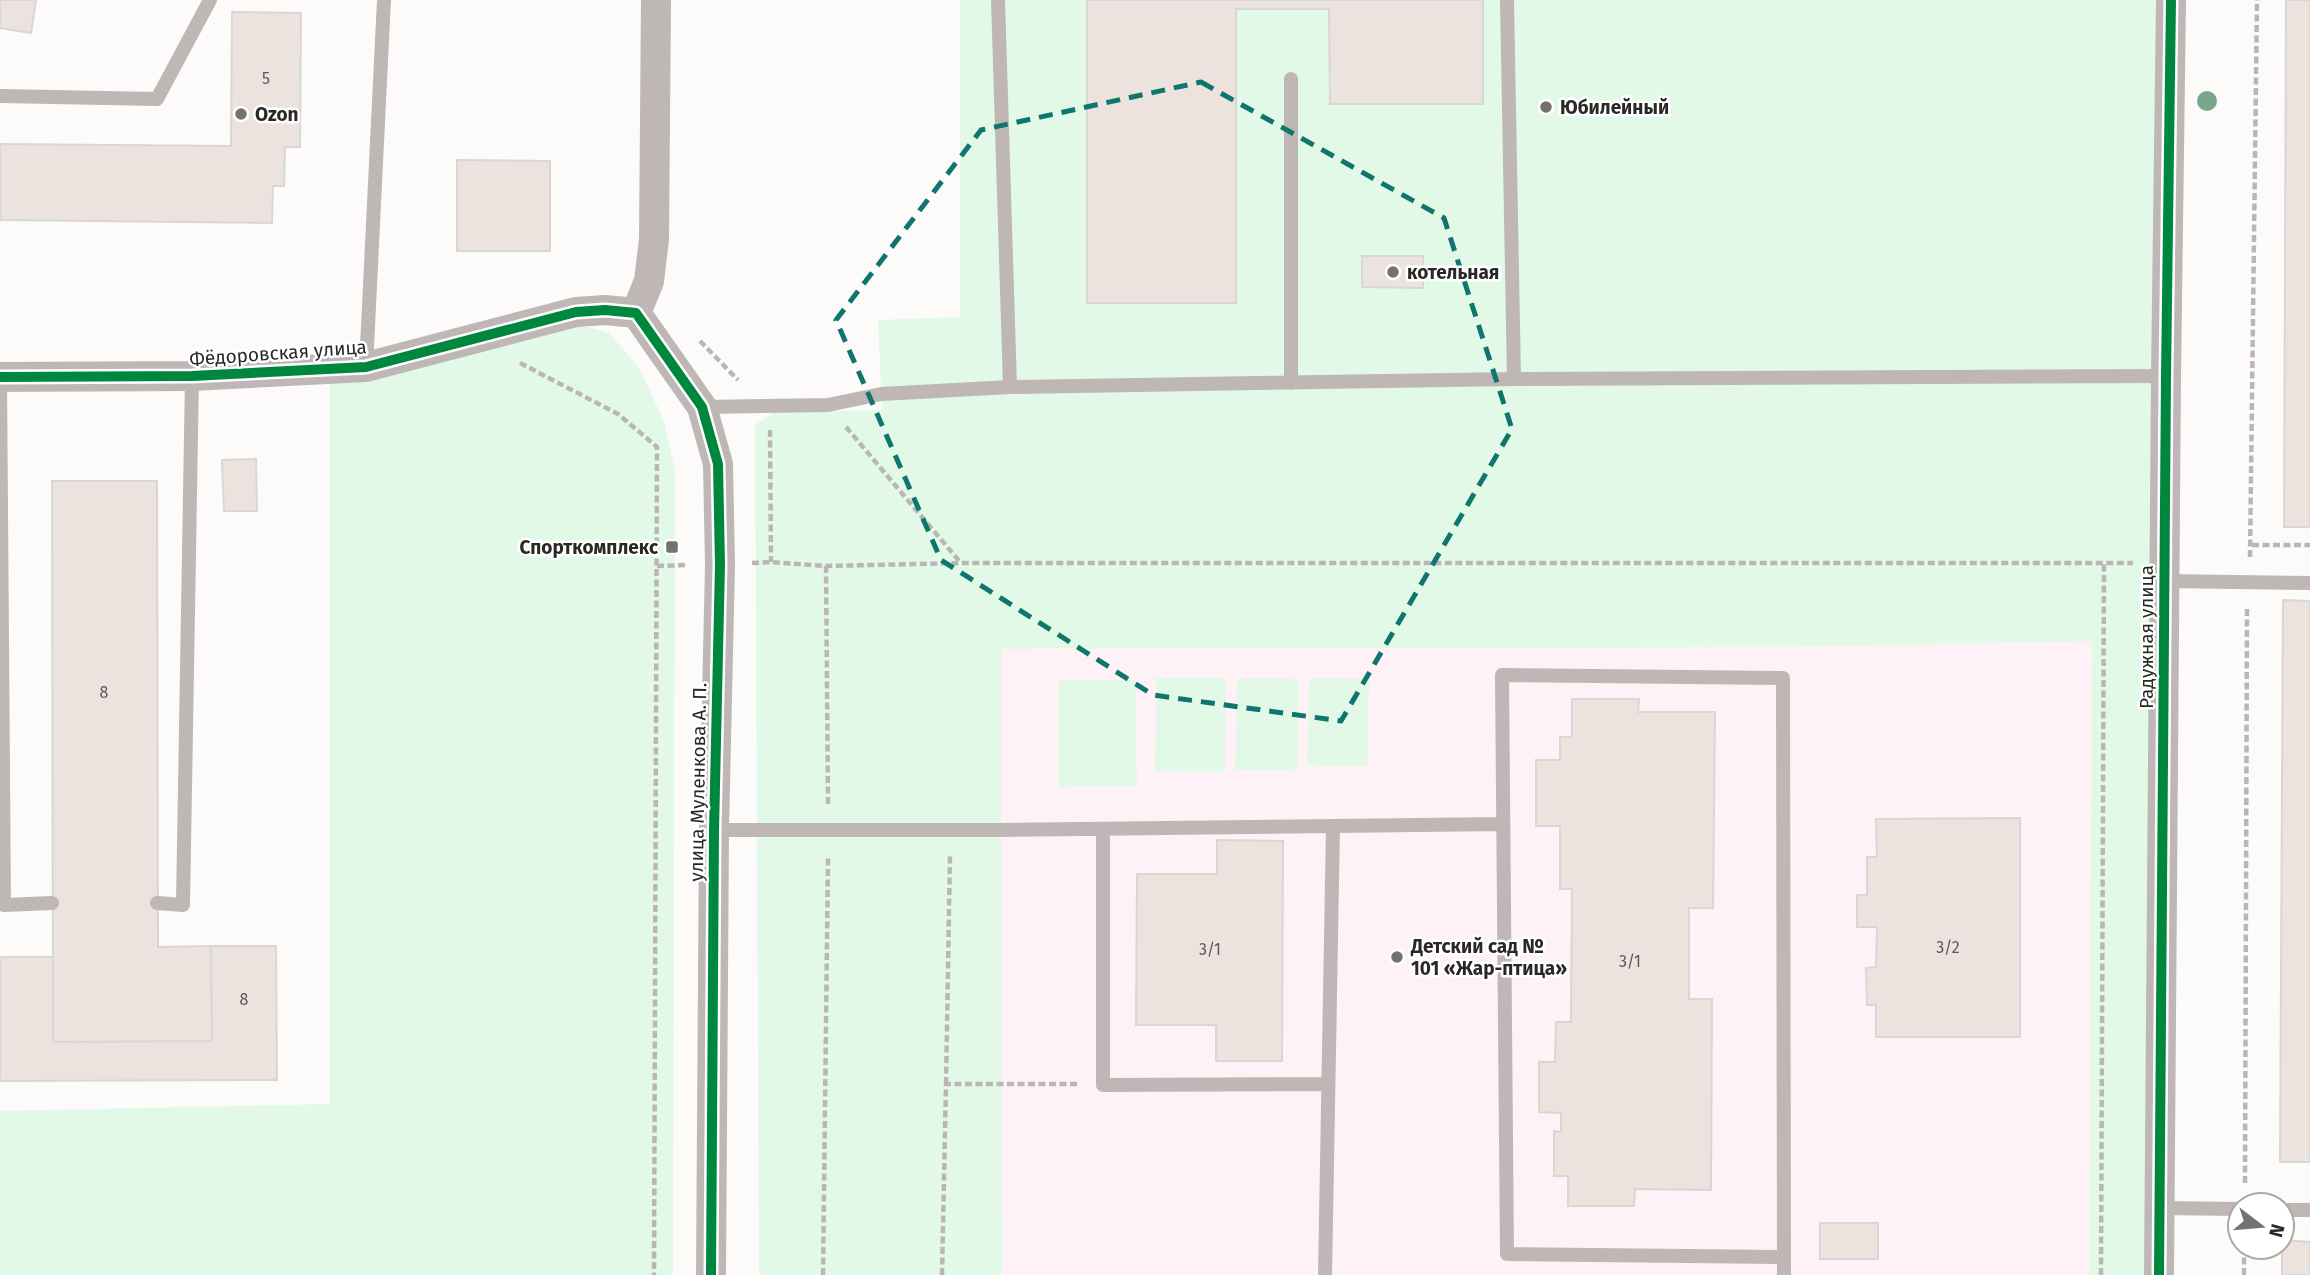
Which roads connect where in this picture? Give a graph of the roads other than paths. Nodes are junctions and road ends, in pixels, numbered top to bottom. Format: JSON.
{"nodes":[{"id":1,"x":210,"y":0,"type":"edge"},
{"id":2,"x":384,"y":0,"type":"edge"},
{"id":3,"x":656,"y":0,"type":"edge"},
{"id":4,"x":998,"y":0,"type":"edge"},
{"id":5,"x":1507,"y":0,"type":"edge"},
{"id":6,"x":2172,"y":0,"type":"edge"},
{"id":7,"x":1292,"y":79,"type":"dead end"},
{"id":8,"x":0,"y":96,"type":"edge"},
{"id":9,"x":636,"y":313,"type":"junction"},
{"id":10,"x":366,"y":367,"type":"junction"},
{"id":11,"x":192,"y":376,"type":"junction"},
{"id":12,"x":2166,"y":376,"type":"junction"},
{"id":13,"x":0,"y":377,"type":"edge"},
{"id":14,"x":1514,"y":379,"type":"junction"},
{"id":15,"x":1291,"y":383,"type":"junction"},
{"id":16,"x":1010,"y":387,"type":"junction"},
{"id":17,"x":702,"y":407,"type":"junction"},
{"id":18,"x":2164,"y":581,"type":"junction"},
{"id":19,"x":2310,"y":583,"type":"edge"},
{"id":20,"x":1503,"y":824,"type":"junction"},
{"id":21,"x":1333,"y":827,"type":"junction"},
{"id":22,"x":1103,"y":829,"type":"junction"},
{"id":23,"x":714,"y":830,"type":"junction"},
{"id":24,"x":52,"y":903,"type":"dead end"},
{"id":25,"x":157,"y":903,"type":"dead end"},
{"id":26,"x":1327,"y":1084,"type":"junction"},
{"id":27,"x":2161,"y":1208,"type":"junction"},
{"id":28,"x":2226,"y":1209,"type":"edge"},
{"id":29,"x":1784,"y":1257,"type":"junction"},
{"id":30,"x":711,"y":1275,"type":"edge"},
{"id":31,"x":1325,"y":1275,"type":"edge"},
{"id":32,"x":1784,"y":1275,"type":"edge"},
{"id":33,"x":2159,"y":1275,"type":"edge"}],
"edges":[{"from":1,"to":8,"type":"lane"},
{"from":2,"to":10,"type":"lane"},
{"from":3,"to":9,"type":"street"},
{"from":4,"to":16,"type":"lane"},
{"from":5,"to":14,"type":"lane"},
{"from":6,"to":12,"type":"street","name":"Радужная улица"},
{"from":7,"to":15,"type":"lane"},
{"from":9,"to":10,"type":"street","name":"Фёдоровская улица"},
{"from":9,"to":17,"type":"street","name":"улица Муленкова А. П."},
{"from":10,"to":11,"type":"street","name":"Фёдоровская улица"},
{"from":11,"to":13,"type":"street","name":"Фёдоровская улица"},
{"from":11,"to":25,"type":"lane"},
{"from":12,"to":14,"type":"lane"},
{"from":12,"to":18,"type":"street","name":"Радужная улица"},
{"from":13,"to":24,"type":"lane"},
{"from":14,"to":15,"type":"lane"},
{"from":15,"to":16,"type":"lane"},
{"from":16,"to":17,"type":"lane"},
{"from":17,"to":23,"type":"street","name":"улица Муленкова А. П."},
{"from":18,"to":19,"type":"lane"},
{"from":18,"to":27,"type":"street","name":"Радужная улица"},
{"from":20,"to":21,"type":"lane"},
{"from":20,"to":29,"type":"lane"},
{"from":20,"to":29,"type":"lane"},
{"from":21,"to":22,"type":"lane"},
{"from":21,"to":26,"type":"lane"},
{"from":22,"to":23,"type":"lane"},
{"from":22,"to":26,"type":"lane"},
{"from":23,"to":30,"type":"street","name":"улица Муленкова А. П."},
{"from":26,"to":31,"type":"lane"},
{"from":27,"to":28,"type":"lane"},
{"from":27,"to":33,"type":"street","name":"Радужная улица"},
{"from":29,"to":32,"type":"lane"}]}
